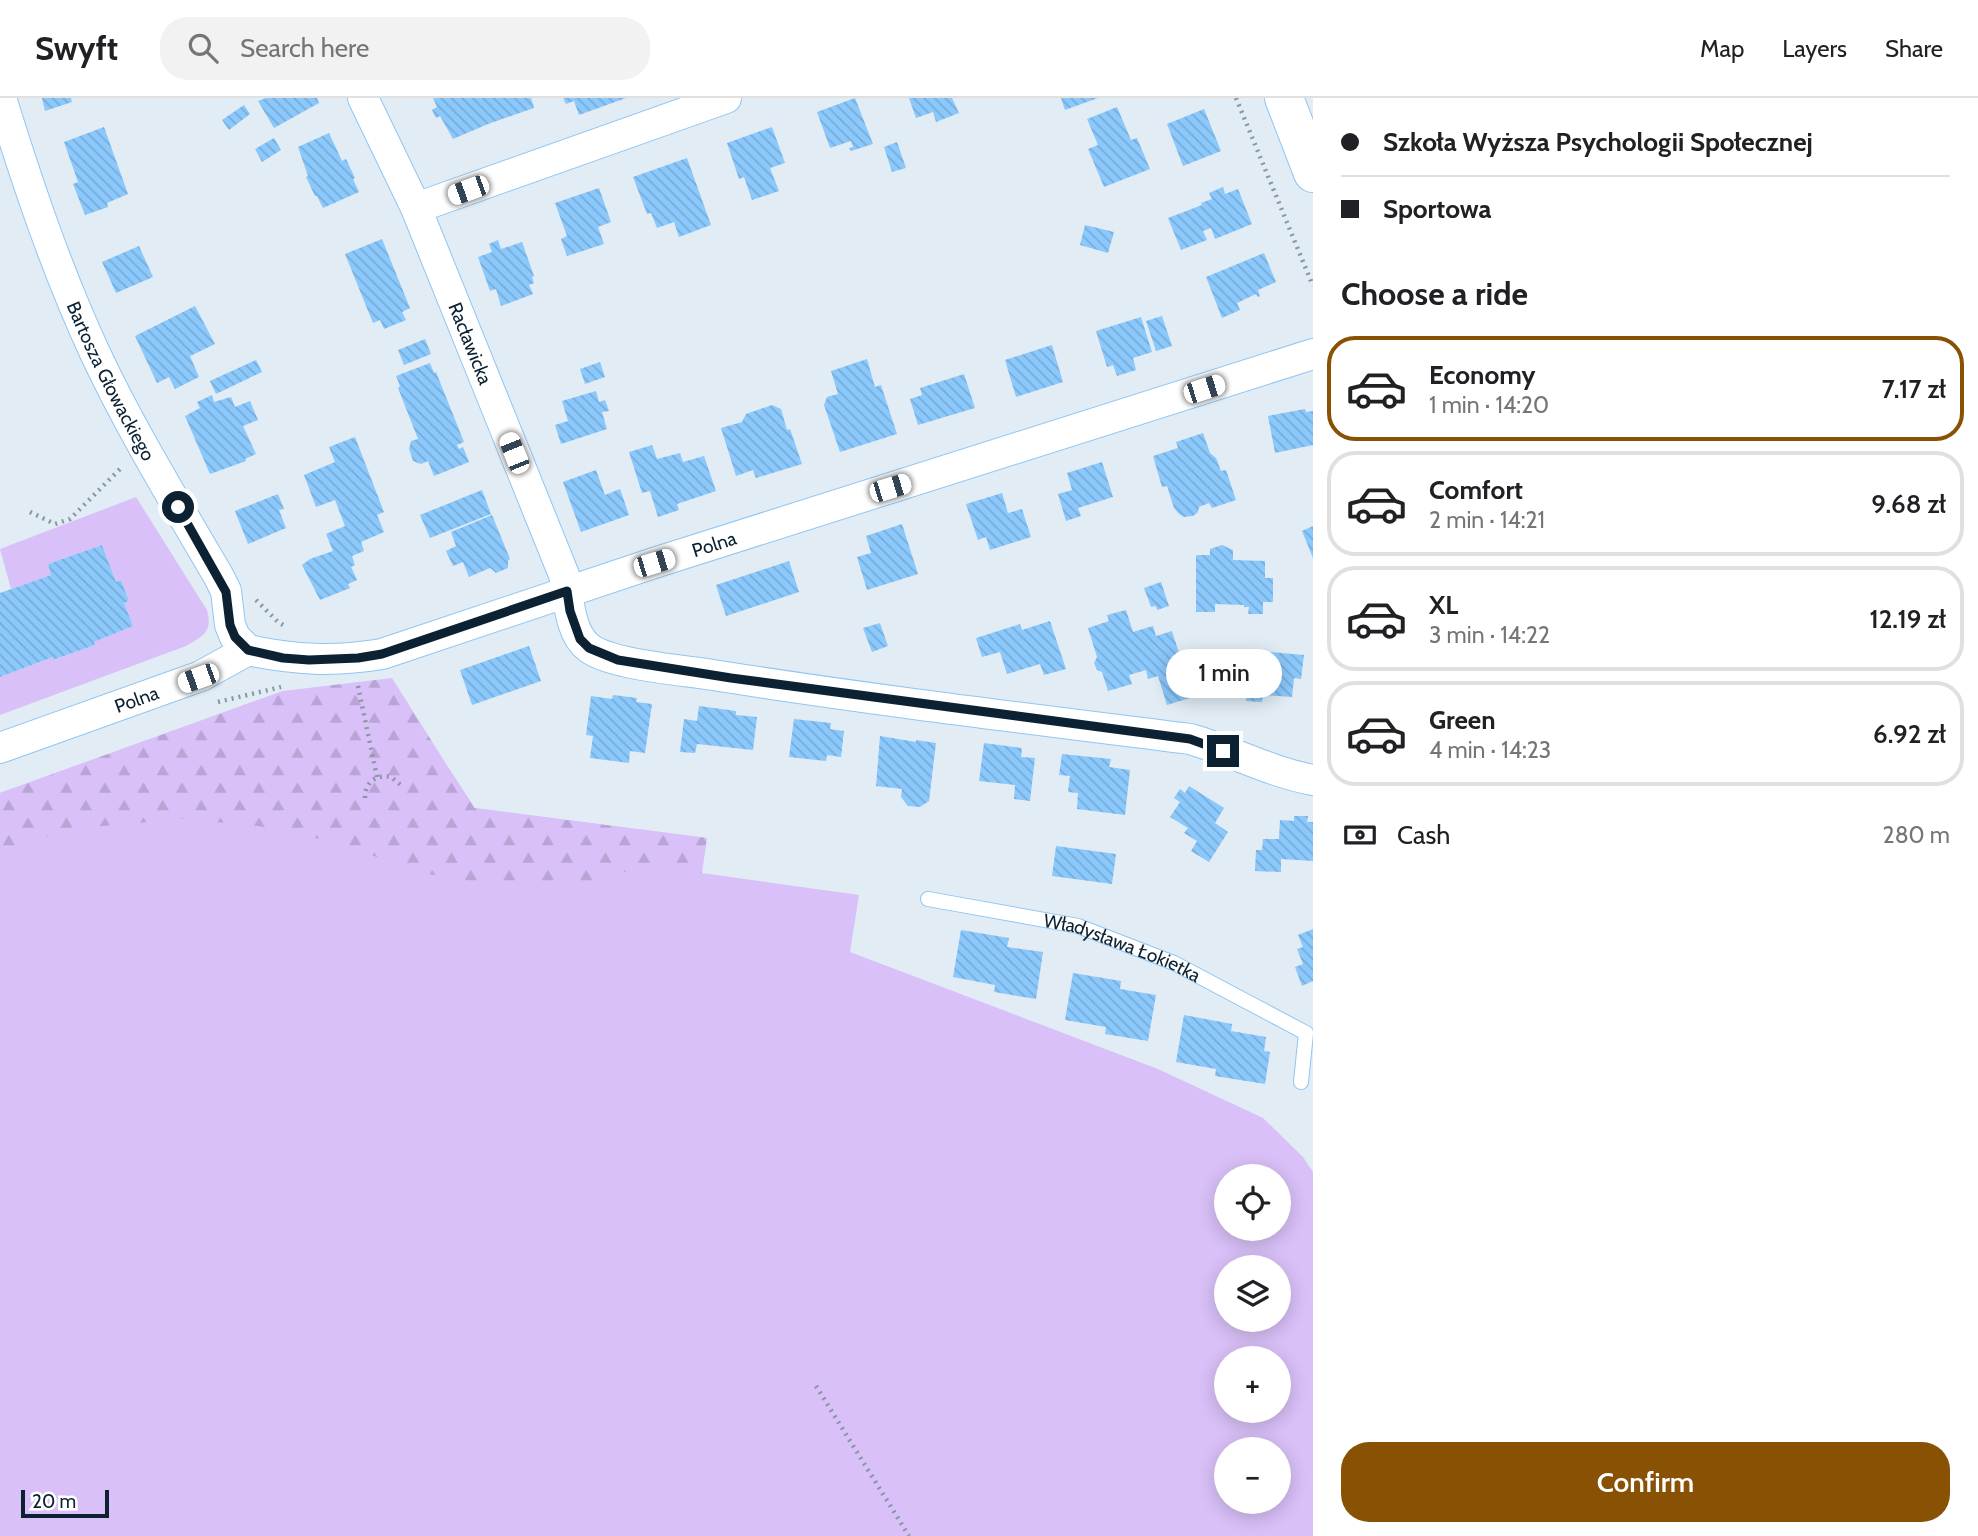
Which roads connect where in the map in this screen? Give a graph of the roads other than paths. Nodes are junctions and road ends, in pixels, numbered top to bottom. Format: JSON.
{"nodes":[{"id":1,"x":1,"y":98,"type":"edge"},
{"id":2,"x":363,"y":98,"type":"edge"},
{"id":3,"x":726,"y":98,"type":"edge"},
{"id":4,"x":1284,"y":98,"type":"edge"},
{"id":5,"x":1313,"y":173,"type":"edge"},
{"id":6,"x":416,"y":208,"type":"junction"},
{"id":7,"x":1313,"y":354,"type":"edge"},
{"id":8,"x":567,"y":591,"type":"junction"},
{"id":9,"x":248,"y":650,"type":"junction"},
{"id":10,"x":0,"y":748,"type":"edge"},
{"id":11,"x":1313,"y":780,"type":"edge"},
{"id":12,"x":928,"y":899,"type":"dead end"},
{"id":13,"x":1309,"y":1032,"type":"edge"},
{"id":14,"x":1301,"y":1082,"type":"dead end"}],
"edges":[{"from":1,"to":9,"type":"street","name":"Bartosza Głowackiego"},
{"from":2,"to":6,"type":"street","name":"Racławicka"},
{"from":3,"to":6,"type":"street"},
{"from":4,"to":5,"type":"street"},
{"from":6,"to":8,"type":"street","name":"Racławicka"},
{"from":7,"to":8,"type":"street","name":"Polna"},
{"from":8,"to":9,"type":"street","name":"Polna"},
{"from":8,"to":11,"type":"street","name":"Racławicka"},
{"from":9,"to":10,"type":"street","name":"Polna"},
{"from":12,"to":13,"type":"lane","name":"Władysława Łokietka"},
{"from":13,"to":14,"type":"lane","name":"Władysława Łokietka"}]}
